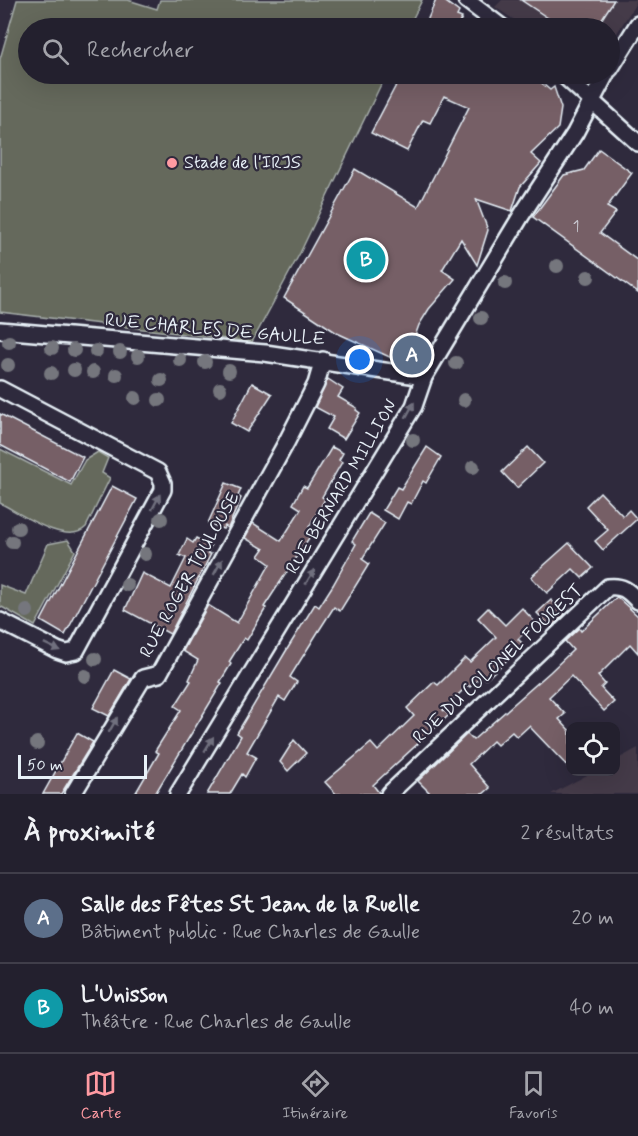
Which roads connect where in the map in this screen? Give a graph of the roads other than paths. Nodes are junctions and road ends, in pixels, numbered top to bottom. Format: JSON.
{"nodes":[{"id":1,"x":466,"y":0,"type":"edge"},
{"id":2,"x":490,"y":18,"type":"edge"},
{"id":3,"x":638,"y":24,"type":"edge"},
{"id":4,"x":620,"y":52,"type":"edge"},
{"id":5,"x":574,"y":84,"type":"edge"},
{"id":6,"x":601,"y":84,"type":"edge"},
{"id":7,"x":594,"y":100,"type":"junction"},
{"id":8,"x":638,"y":143,"type":"edge"},
{"id":9,"x":0,"y":330,"type":"edge"},
{"id":10,"x":323,"y":360,"type":"junction"},
{"id":11,"x":424,"y":377,"type":"junction"},
{"id":12,"x":0,"y":389,"type":"edge"},
{"id":13,"x":638,"y":601,"type":"edge"},
{"id":14,"x":0,"y":621,"type":"edge"},
{"id":15,"x":73,"y":794,"type":"edge"},
{"id":16,"x":178,"y":794,"type":"edge"},
{"id":17,"x":389,"y":794,"type":"edge"}],
"edges":[{"from":1,"to":2,"type":"street"},
{"from":3,"to":4,"type":"street"},
{"from":5,"to":7,"type":"street"},
{"from":6,"to":7,"type":"street","name":"RUE BERNARD MILLION"},
{"from":7,"to":8,"type":"street"},
{"from":7,"to":11,"type":"street","name":"RUE BERNARD MILLION"},
{"from":9,"to":10,"type":"street","name":"RUE CHARLES DE GAULLE"},
{"from":10,"to":11,"type":"street","name":"RUE CHARLES DE GAULLE"},
{"from":15,"to":10,"type":"street","name":"RUE ROGER TOULOUSE","one_way":true},
{"from":16,"to":11,"type":"street","name":"RUE BERNARD MILLION","one_way":true},
{"from":14,"to":12,"type":"street","one_way":true},
{"from":13,"to":17,"type":"street","name":"RUE DU COLONEL FOUREST"}]}
